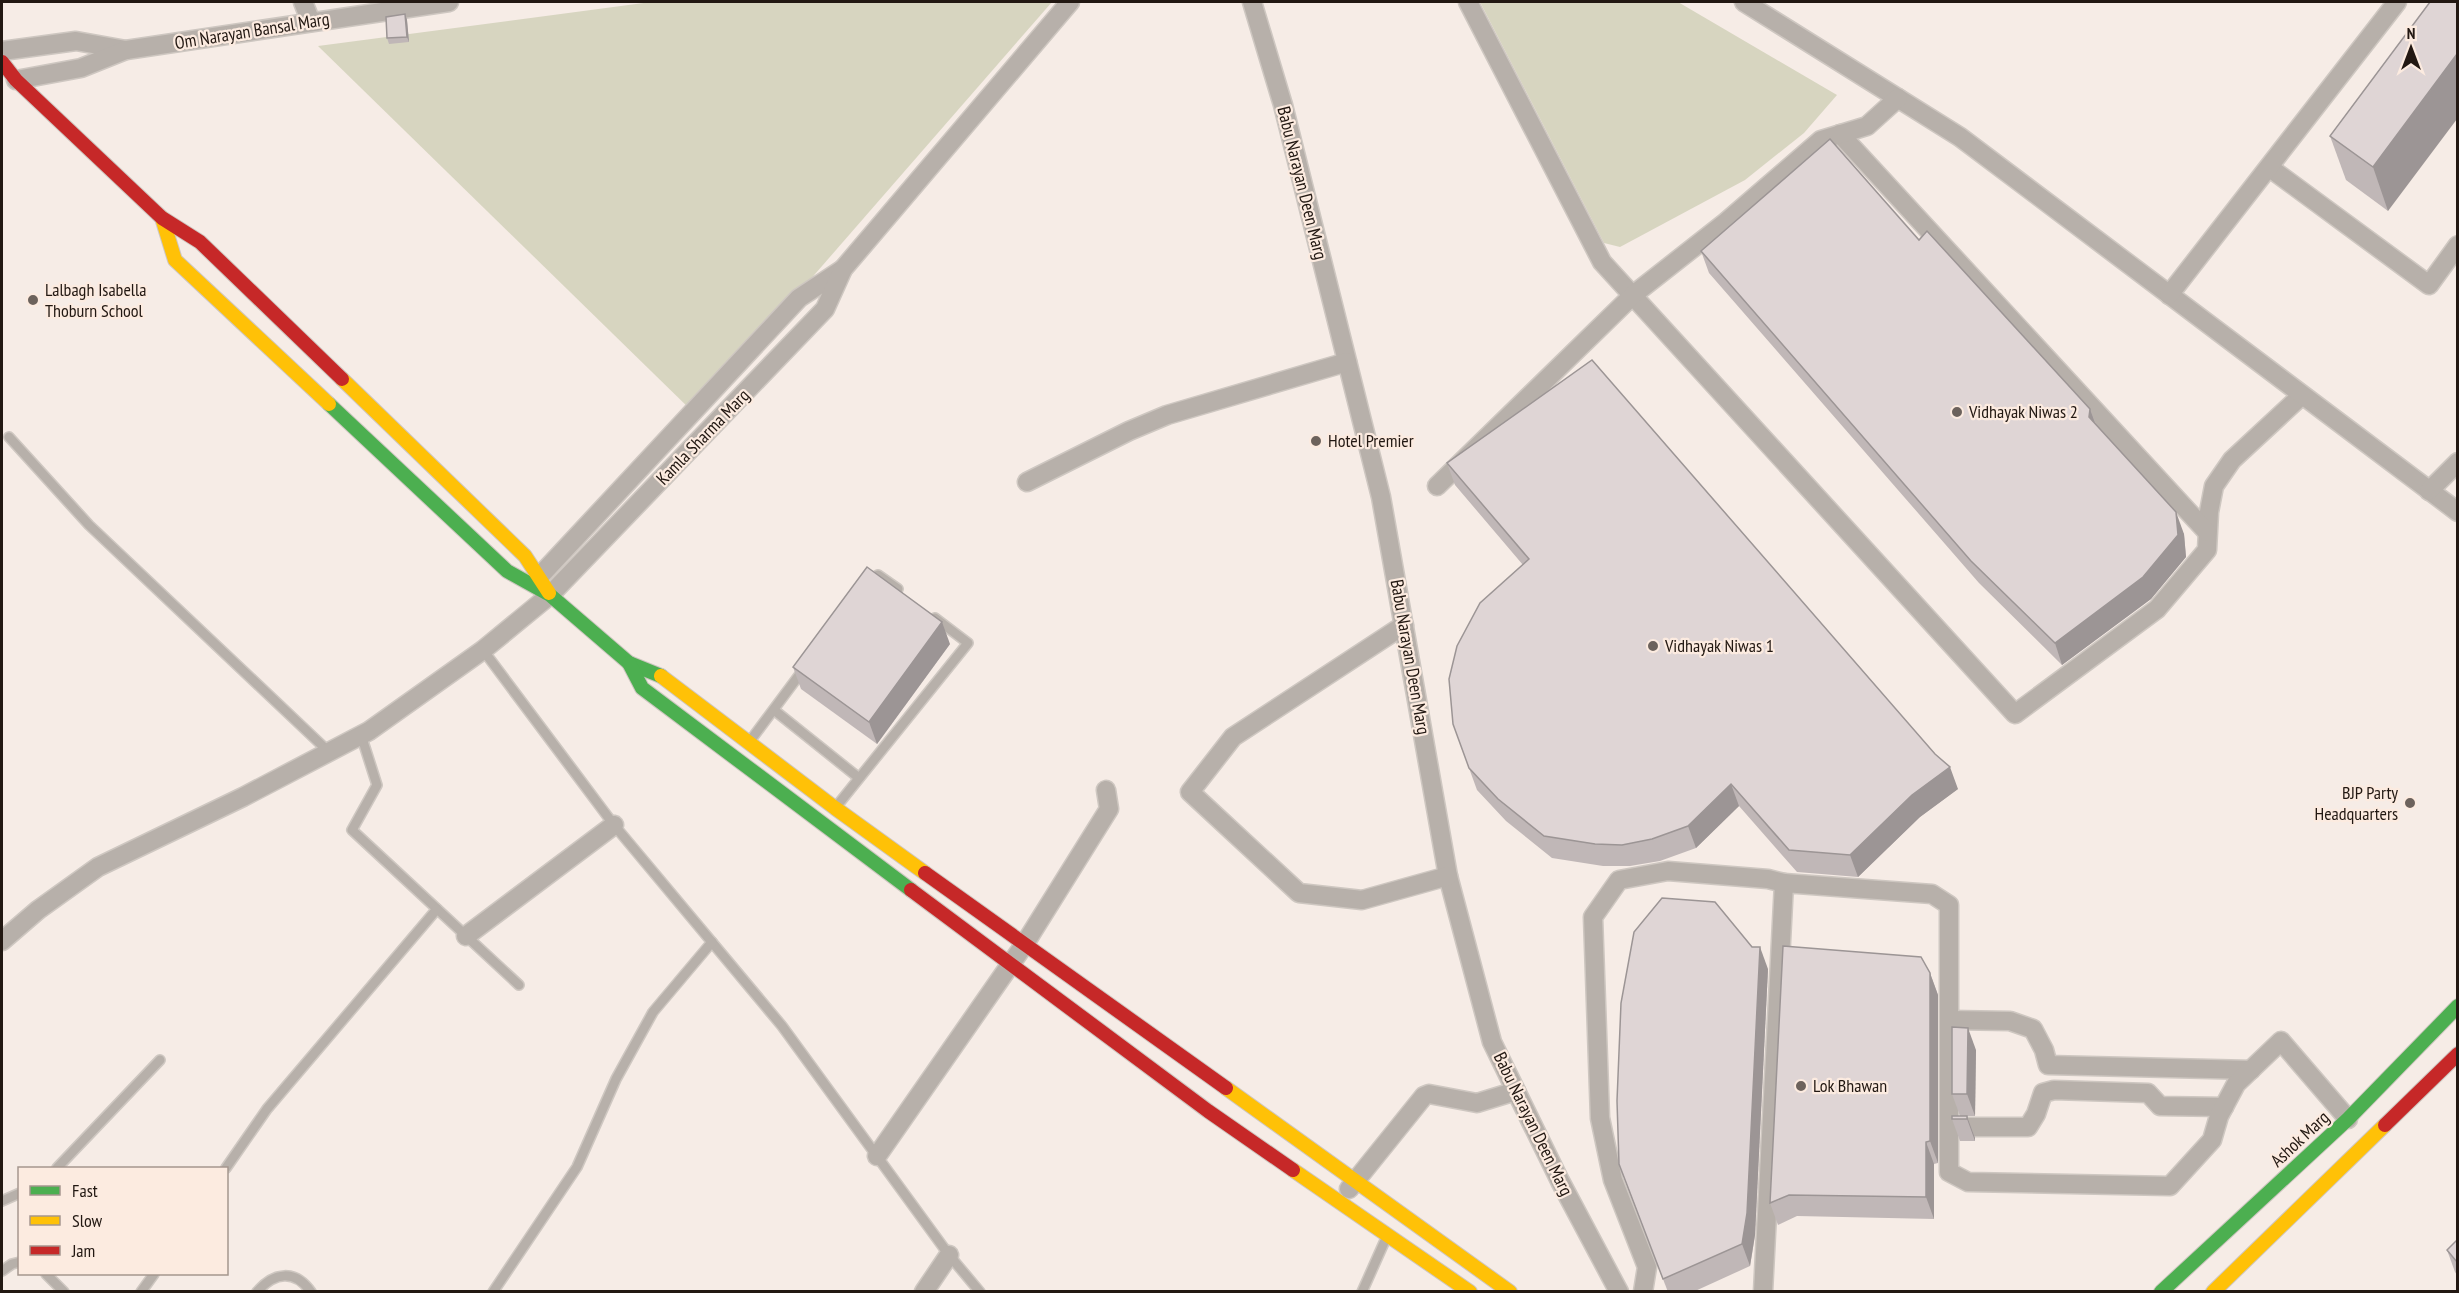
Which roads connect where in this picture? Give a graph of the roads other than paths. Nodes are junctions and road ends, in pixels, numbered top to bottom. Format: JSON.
{"nodes":[{"id":1,"x":303,"y":2,"type":"edge"},
{"id":2,"x":449,"y":2,"type":"edge"},
{"id":3,"x":1070,"y":2,"type":"edge"},
{"id":4,"x":1252,"y":2,"type":"edge"},
{"id":5,"x":1468,"y":2,"type":"edge"},
{"id":6,"x":1744,"y":2,"type":"edge"},
{"id":7,"x":2397,"y":2,"type":"edge"},
{"id":8,"x":311,"y":22,"type":"junction"},
{"id":9,"x":126,"y":50,"type":"junction"},
{"id":10,"x":2,"y":51,"type":"edge"},
{"id":11,"x":2,"y":62,"type":"edge"},
{"id":12,"x":9,"y":80,"type":"edge"},
{"id":13,"x":1898,"y":98,"type":"junction"},
{"id":14,"x":1840,"y":134,"type":"junction"},
{"id":15,"x":2270,"y":168,"type":"junction"},
{"id":16,"x":162,"y":218,"type":"junction"},
{"id":17,"x":2457,"y":246,"type":"edge"},
{"id":18,"x":843,"y":269,"type":"junction"},
{"id":19,"x":2169,"y":295,"type":"junction"},
{"id":20,"x":1633,"y":296,"type":"junction"},
{"id":21,"x":1347,"y":362,"type":"junction"},
{"id":22,"x":2301,"y":396,"type":"junction"},
{"id":23,"x":689,"y":416,"type":"junction"},
{"id":24,"x":707,"y":433,"type":"junction"},
{"id":25,"x":9,"y":437,"type":"dead end"},
{"id":26,"x":2457,"y":462,"type":"edge"},
{"id":27,"x":1027,"y":482,"type":"dead end"},
{"id":28,"x":1437,"y":486,"type":"dead end"},
{"id":29,"x":2429,"y":491,"type":"junction"},
{"id":30,"x":2457,"y":512,"type":"edge"},
{"id":31,"x":2207,"y":532,"type":"junction"},
{"id":32,"x":539,"y":578,"type":"junction"},
{"id":33,"x":859,"y":593,"type":"edge"},
{"id":34,"x":550,"y":595,"type":"junction"},
{"id":35,"x":905,"y":595,"type":"edge"},
{"id":36,"x":923,"y":609,"type":"edge"},
{"id":37,"x":1404,"y":625,"type":"junction"},
{"id":38,"x":483,"y":650,"type":"junction"},
{"id":39,"x":629,"y":663,"type":"junction"},
{"id":40,"x":807,"y":664,"type":"edge"},
{"id":41,"x":774,"y":710,"type":"junction"},
{"id":42,"x":361,"y":735,"type":"junction"},
{"id":43,"x":749,"y":743,"type":"junction"},
{"id":44,"x":329,"y":752,"type":"junction"},
{"id":45,"x":859,"y":777,"type":"junction"},
{"id":46,"x":1106,"y":790,"type":"dead end"},
{"id":47,"x":835,"y":808,"type":"junction"},
{"id":48,"x":823,"y":824,"type":"junction"},
{"id":49,"x":614,"y":825,"type":"junction"},
{"id":50,"x":1449,"y":876,"type":"junction"},
{"id":51,"x":1784,"y":884,"type":"junction"},
{"id":52,"x":437,"y":909,"type":"junction"},
{"id":53,"x":466,"y":936,"type":"junction"},
{"id":54,"x":2,"y":941,"type":"edge"},
{"id":55,"x":712,"y":942,"type":"junction"},
{"id":56,"x":1024,"y":945,"type":"junction"},
{"id":57,"x":1011,"y":964,"type":"junction"},
{"id":58,"x":519,"y":985,"type":"dead end"},
{"id":59,"x":2457,"y":1006,"type":"edge"},
{"id":60,"x":1950,"y":1020,"type":"junction"},
{"id":61,"x":1176,"y":1054,"type":"junction"},
{"id":62,"x":2457,"y":1054,"type":"edge"},
{"id":63,"x":160,"y":1059,"type":"dead end"},
{"id":64,"x":2251,"y":1070,"type":"junction"},
{"id":65,"x":1160,"y":1075,"type":"junction"},
{"id":66,"x":1516,"y":1091,"type":"junction"},
{"id":67,"x":2224,"y":1107,"type":"junction"},
{"id":68,"x":1950,"y":1127,"type":"junction"},
{"id":69,"x":2358,"y":1129,"type":"junction"},
{"id":70,"x":877,"y":1156,"type":"junction"},
{"id":71,"x":58,"y":1167,"type":"edge"},
{"id":72,"x":227,"y":1167,"type":"edge"},
{"id":73,"x":1354,"y":1182,"type":"junction"},
{"id":74,"x":18,"y":1194,"type":"edge"},
{"id":75,"x":2,"y":1201,"type":"edge"},
{"id":76,"x":1340,"y":1203,"type":"junction"},
{"id":77,"x":1392,"y":1224,"type":"junction"},
{"id":78,"x":949,"y":1255,"type":"junction"},
{"id":79,"x":18,"y":1262,"type":"edge"},
{"id":80,"x":2,"y":1272,"type":"edge"},
{"id":81,"x":47,"y":1275,"type":"edge"},
{"id":82,"x":153,"y":1275,"type":"edge"},
{"id":83,"x":64,"y":1292,"type":"edge"},
{"id":84,"x":141,"y":1292,"type":"edge"},
{"id":85,"x":257,"y":1292,"type":"edge"},
{"id":86,"x":311,"y":1292,"type":"edge"},
{"id":87,"x":493,"y":1292,"type":"edge"},
{"id":88,"x":924,"y":1292,"type":"edge"},
{"id":89,"x":980,"y":1292,"type":"edge"},
{"id":90,"x":1362,"y":1292,"type":"edge"},
{"id":91,"x":1470,"y":1292,"type":"edge"},
{"id":92,"x":1510,"y":1292,"type":"edge"},
{"id":93,"x":1619,"y":1292,"type":"edge"},
{"id":94,"x":1643,"y":1292,"type":"edge"},
{"id":95,"x":1762,"y":1292,"type":"edge"},
{"id":96,"x":2161,"y":1292,"type":"edge"},
{"id":97,"x":2213,"y":1292,"type":"edge"}],
"edges":[{"from":1,"to":8,"type":"street"},
{"from":2,"to":8,"type":"street","name":"Om Narayan Bansal Marg"},
{"from":3,"to":18,"type":"street","name":"Kamla Sharma Marg"},
{"from":4,"to":21,"type":"street","name":"Babu Narayan Deen Marg"},
{"from":5,"to":20,"type":"street"},
{"from":6,"to":13,"type":"street"},
{"from":7,"to":15,"type":"street"},
{"from":8,"to":9,"type":"street","name":"Om Narayan Bansal Marg"},
{"from":9,"to":10,"type":"street"},
{"from":9,"to":12,"type":"street"},
{"from":11,"to":12,"type":"street"},
{"from":12,"to":16,"type":"street"},
{"from":13,"to":14,"type":"street"},
{"from":13,"to":19,"type":"street"},
{"from":14,"to":20,"type":"street"},
{"from":14,"to":31,"type":"street"},
{"from":15,"to":17,"type":"street"},
{"from":15,"to":19,"type":"street"},
{"from":16,"to":32,"type":"street"},
{"from":16,"to":34,"type":"street"},
{"from":18,"to":23,"type":"street","name":"Kamla Sharma Marg"},
{"from":18,"to":24,"type":"street","name":"Kamla Sharma Marg"},
{"from":19,"to":22,"type":"street"},
{"from":20,"to":28,"type":"street"},
{"from":20,"to":31,"type":"street"},
{"from":21,"to":27,"type":"street"},
{"from":21,"to":37,"type":"street","name":"Babu Narayan Deen Marg"},
{"from":22,"to":29,"type":"street"},
{"from":22,"to":31,"type":"street"},
{"from":23,"to":24,"type":"street"},
{"from":23,"to":32,"type":"street","name":"Kamla Sharma Marg"},
{"from":24,"to":34,"type":"street","name":"Kamla Sharma Marg"},
{"from":25,"to":44,"type":"lane"},
{"from":26,"to":29,"type":"street"},
{"from":29,"to":30,"type":"street"},
{"from":32,"to":34,"type":"street"},
{"from":33,"to":35,"type":"lane"},
{"from":34,"to":38,"type":"street","name":"Kamla Sharma Marg"},
{"from":34,"to":39,"type":"street"},
{"from":36,"to":45,"type":"lane"},
{"from":37,"to":50,"type":"street","name":"Babu Narayan Deen Marg"},
{"from":37,"to":50,"type":"street"},
{"from":38,"to":42,"type":"street","name":"Kamla Sharma Marg"},
{"from":38,"to":49,"type":"lane"},
{"from":39,"to":43,"type":"street"},
{"from":39,"to":48,"type":"street"},
{"from":40,"to":41,"type":"lane"},
{"from":41,"to":43,"type":"lane"},
{"from":41,"to":45,"type":"lane"},
{"from":42,"to":44,"type":"street","name":"Kamla Sharma Marg"},
{"from":42,"to":52,"type":"lane"},
{"from":43,"to":47,"type":"street"},
{"from":44,"to":54,"type":"street","name":"Kamla Sharma Marg"},
{"from":45,"to":47,"type":"lane"},
{"from":46,"to":56,"type":"street"},
{"from":47,"to":48,"type":"lane"},
{"from":47,"to":56,"type":"street"},
{"from":48,"to":57,"type":"street"},
{"from":49,"to":53,"type":"street"},
{"from":49,"to":55,"type":"lane"},
{"from":50,"to":66,"type":"street","name":"Babu Narayan Deen Marg"},
{"from":51,"to":60,"type":"street"},
{"from":51,"to":94,"type":"street"},
{"from":51,"to":95,"type":"street"},
{"from":52,"to":53,"type":"lane"},
{"from":52,"to":72,"type":"lane"},
{"from":53,"to":58,"type":"lane"},
{"from":55,"to":70,"type":"lane"},
{"from":55,"to":87,"type":"lane"},
{"from":56,"to":57,"type":"street"},
{"from":56,"to":61,"type":"street"},
{"from":57,"to":65,"type":"street"},
{"from":57,"to":70,"type":"street"},
{"from":59,"to":69,"type":"street","name":"Ashok Marg"},
{"from":60,"to":64,"type":"street"},
{"from":60,"to":68,"type":"street"},
{"from":61,"to":65,"type":"street"},
{"from":61,"to":73,"type":"street"},
{"from":62,"to":69,"type":"street","name":"Ashok Marg"},
{"from":63,"to":71,"type":"lane"},
{"from":64,"to":67,"type":"street"},
{"from":64,"to":69,"type":"street"},
{"from":65,"to":76,"type":"street"},
{"from":66,"to":73,"type":"street"},
{"from":66,"to":93,"type":"street","name":"Babu Narayan Deen Marg"},
{"from":67,"to":68,"type":"street"},
{"from":67,"to":68,"type":"street"},
{"from":69,"to":96,"type":"street","name":"Ashok Marg"},
{"from":69,"to":97,"type":"street","name":"Ashok Marg"},
{"from":70,"to":78,"type":"lane"},
{"from":73,"to":76,"type":"street"},
{"from":73,"to":77,"type":"street"},
{"from":74,"to":75,"type":"lane"},
{"from":76,"to":77,"type":"street"},
{"from":77,"to":90,"type":"lane"},
{"from":77,"to":91,"type":"street"},
{"from":77,"to":92,"type":"street"},
{"from":78,"to":88,"type":"street"},
{"from":78,"to":89,"type":"lane"},
{"from":79,"to":80,"type":"lane"},
{"from":81,"to":83,"type":"lane"},
{"from":82,"to":84,"type":"lane"},
{"from":85,"to":86,"type":"lane"}]}
